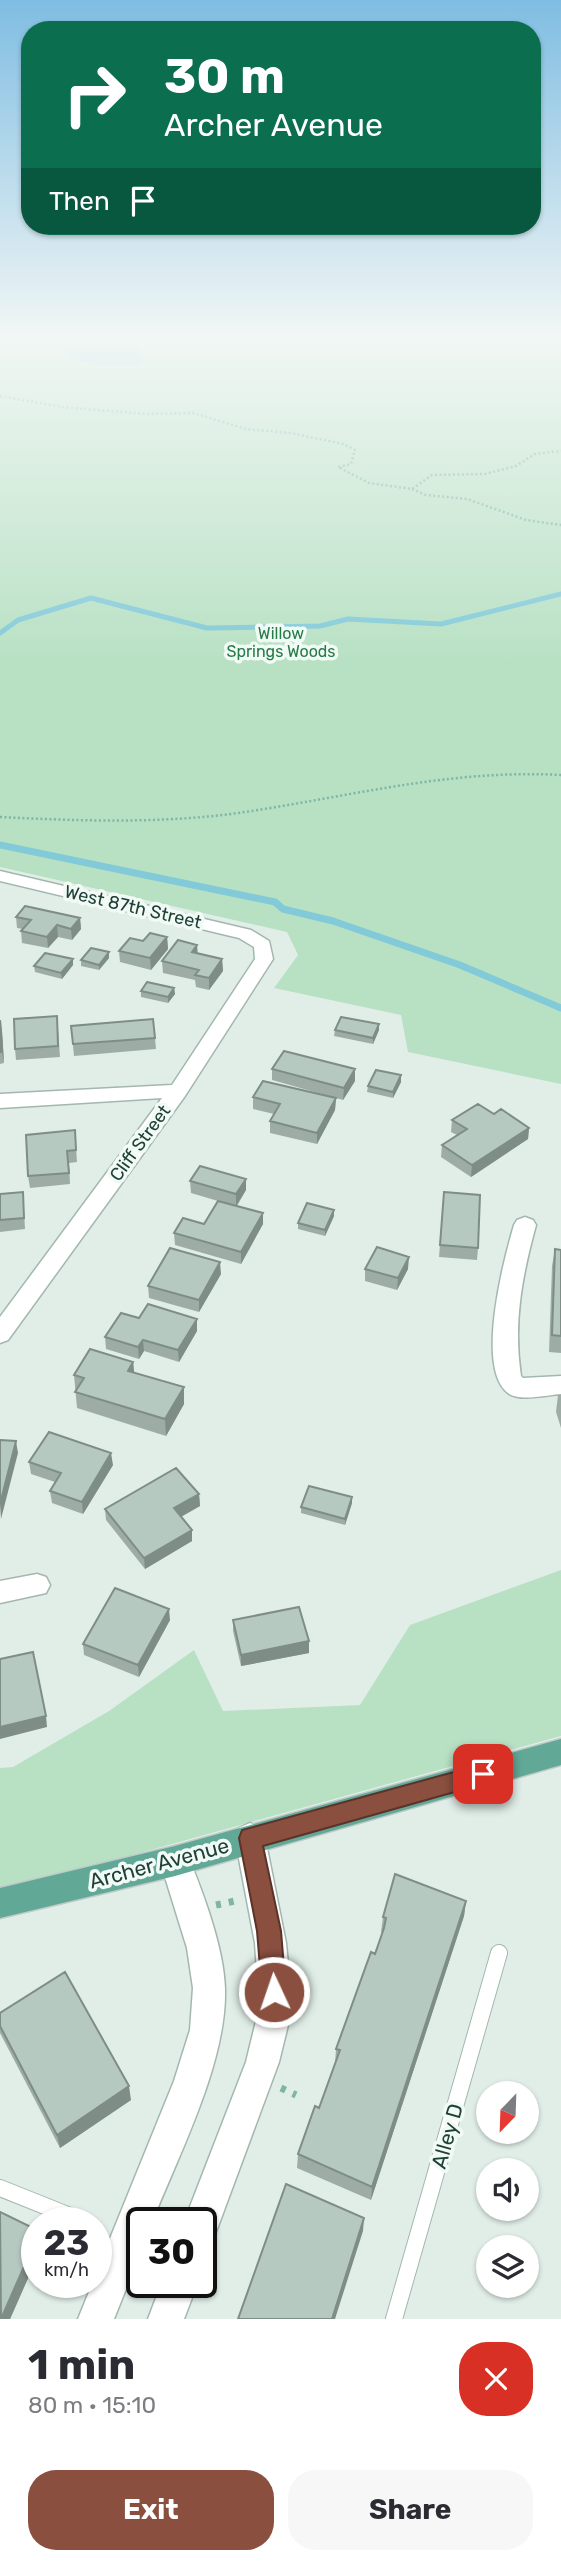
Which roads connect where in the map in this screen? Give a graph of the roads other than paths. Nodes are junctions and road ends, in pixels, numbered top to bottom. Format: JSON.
{"nodes":[{"id":1,"x":0,"y":876,"type":"edge"},
{"id":2,"x":263,"y":945,"type":"joint"},
{"id":3,"x":178,"y":1091,"type":"junction"},
{"id":4,"x":0,"y":1101,"type":"edge"},
{"id":5,"x":525,"y":1225,"type":"dead end"},
{"id":6,"x":0,"y":1334,"type":"edge"},
{"id":7,"x":561,"y":1385,"type":"edge"},
{"id":8,"x":37,"y":1585,"type":"dead end"},
{"id":9,"x":0,"y":1592,"type":"edge"},
{"id":10,"x":561,"y":1752,"type":"edge"},
{"id":11,"x":250,"y":1838,"type":"junction"},
{"id":12,"x":175,"y":1861,"type":"junction"},
{"id":13,"x":0,"y":1903,"type":"edge"},
{"id":14,"x":499,"y":1953,"type":"dead end"},
{"id":15,"x":0,"y":2188,"type":"edge"},
{"id":16,"x":48,"y":2207,"type":"edge"},
{"id":17,"x":150,"y":2207,"type":"edge"},
{"id":18,"x":207,"y":2207,"type":"edge"},
{"id":19,"x":112,"y":2252,"type":"edge"},
{"id":20,"x":126,"y":2265,"type":"edge"},
{"id":21,"x":126,"y":2275,"type":"edge"},
{"id":22,"x":96,"y":2319,"type":"edge"},
{"id":23,"x":394,"y":2319,"type":"edge"}],
"edges":[{"from":1,"to":2,"type":"street","name":"West 87th Street"},
{"from":2,"to":3,"type":"street","name":"Cliff Street"},
{"from":3,"to":4,"type":"street"},
{"from":3,"to":6,"type":"street","name":"Cliff Street"},
{"from":5,"to":7,"type":"street"},
{"from":8,"to":9,"type":"street"},
{"from":10,"to":11,"type":"main road","name":"Archer Avenue"},
{"from":11,"to":12,"type":"main road","name":"Archer Avenue"},
{"from":11,"to":18,"type":"street"},
{"from":12,"to":13,"type":"main road","name":"Archer Avenue"},
{"from":12,"to":17,"type":"street"},
{"from":14,"to":23,"type":"lane","name":"Alley D"},
{"from":15,"to":16,"type":"lane"},
{"from":19,"to":20,"type":"lane"},
{"from":21,"to":22,"type":"street"}]}
